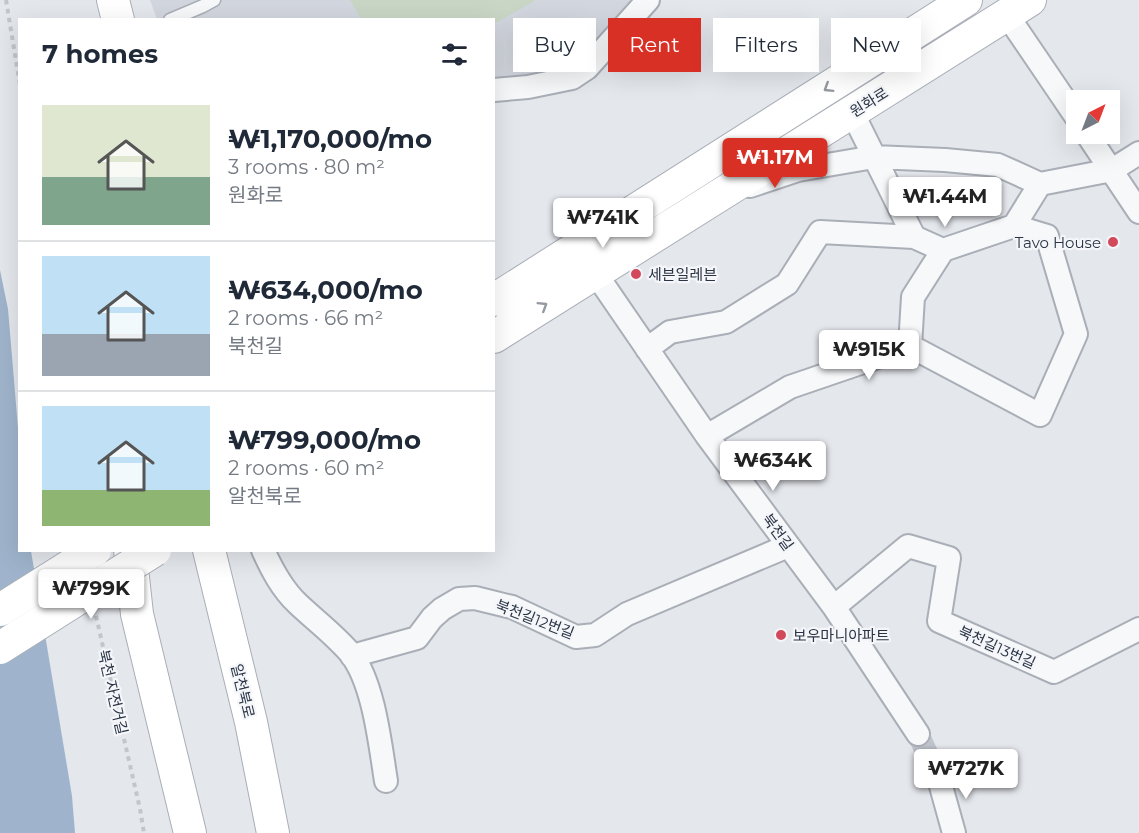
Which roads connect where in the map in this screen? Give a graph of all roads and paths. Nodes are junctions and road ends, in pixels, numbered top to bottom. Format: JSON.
{"nodes":[{"id":1,"x":6,"y":0,"type":"edge"},
{"id":2,"x":113,"y":0,"type":"edge"},
{"id":3,"x":214,"y":0,"type":"edge"},
{"id":4,"x":648,"y":0,"type":"edge"},
{"id":5,"x":966,"y":0,"type":"edge"},
{"id":6,"x":1012,"y":5,"type":"edge"},
{"id":7,"x":118,"y":18,"type":"edge"},
{"id":8,"x":175,"y":18,"type":"edge"},
{"id":9,"x":18,"y":73,"type":"edge"},
{"id":10,"x":495,"y":90,"type":"edge"},
{"id":11,"x":1066,"y":99,"type":"edge"},
{"id":12,"x":852,"y":112,"type":"junction"},
{"id":13,"x":1094,"y":144,"type":"edge"},
{"id":14,"x":1139,"y":153,"type":"edge"},
{"id":15,"x":874,"y":157,"type":"junction"},
{"id":16,"x":1112,"y":170,"type":"junction"},
{"id":17,"x":1040,"y":184,"type":"junction"},
{"id":18,"x":716,"y":197,"type":"junction"},
{"id":19,"x":1139,"y":212,"type":"edge"},
{"id":20,"x":1014,"y":226,"type":"junction"},
{"id":21,"x":914,"y":237,"type":"junction"},
{"id":22,"x":577,"y":247,"type":"junction"},
{"id":23,"x":943,"y":250,"type":"junction"},
{"id":24,"x":595,"y":273,"type":"junction"},
{"id":25,"x":495,"y":299,"type":"edge"},
{"id":26,"x":495,"y":336,"type":"edge"},
{"id":27,"x":910,"y":346,"type":"junction"},
{"id":28,"x":647,"y":349,"type":"junction"},
{"id":29,"x":707,"y":436,"type":"junction"},
{"id":30,"x":788,"y":546,"type":"junction"},
{"id":31,"x":92,"y":552,"type":"edge"},
{"id":32,"x":130,"y":552,"type":"edge"},
{"id":33,"x":152,"y":552,"type":"edge"},
{"id":34,"x":209,"y":552,"type":"edge"},
{"id":35,"x":264,"y":552,"type":"edge"},
{"id":36,"x":94,"y":607,"type":"dead end"},
{"id":37,"x":834,"y":607,"type":"junction"},
{"id":38,"x":0,"y":610,"type":"edge"},
{"id":39,"x":1139,"y":629,"type":"edge"},
{"id":40,"x":0,"y":648,"type":"edge"},
{"id":41,"x":352,"y":656,"type":"junction"},
{"id":42,"x":918,"y":734,"type":"tunnel mouth"},
{"id":43,"x":939,"y":779,"type":"tunnel mouth"},
{"id":44,"x":386,"y":781,"type":"dead end"},
{"id":45,"x":144,"y":833,"type":"edge"},
{"id":46,"x":190,"y":833,"type":"edge"},
{"id":47,"x":273,"y":833,"type":"edge"},
{"id":48,"x":954,"y":833,"type":"edge"}],
"edges":[{"from":1,"to":9,"type":"path"},
{"from":2,"to":7,"type":"main road"},
{"from":3,"to":8,"type":"lane"},
{"from":4,"to":10,"type":"street"},
{"from":5,"to":22,"type":"main road","one_way":true},
{"from":6,"to":11,"type":"street"},
{"from":6,"to":12,"type":"main road","name":"원화로"},
{"from":12,"to":15,"type":"street"},
{"from":12,"to":18,"type":"main road","name":"원화로"},
{"from":13,"to":16,"type":"street"},
{"from":14,"to":16,"type":"street"},
{"from":15,"to":17,"type":"street"},
{"from":15,"to":18,"type":"street"},
{"from":15,"to":21,"type":"street"},
{"from":16,"to":17,"type":"street"},
{"from":16,"to":19,"type":"street"},
{"from":17,"to":20,"type":"street"},
{"from":18,"to":24,"type":"main road","name":"원화로"},
{"from":20,"to":23,"type":"street"},
{"from":20,"to":27,"type":"street"},
{"from":21,"to":23,"type":"street"},
{"from":21,"to":28,"type":"street"},
{"from":22,"to":24,"type":"street","name":"북천길"},
{"from":22,"to":25,"type":"main road"},
{"from":23,"to":27,"type":"street"},
{"from":26,"to":24,"type":"main road","name":"원화로","one_way":true},
{"from":24,"to":28,"type":"street","name":"북천길"},
{"from":27,"to":29,"type":"street"},
{"from":28,"to":29,"type":"street","name":"북천길"},
{"from":29,"to":30,"type":"street","name":"북천길"},
{"from":30,"to":37,"type":"street","name":"북천길"},
{"from":30,"to":41,"type":"street","name":"북천길12번길"},
{"from":31,"to":38,"type":"main road","bridge":true},
{"from":32,"to":46,"type":"main road"},
{"from":33,"to":40,"type":"main road","bridge":true},
{"from":34,"to":47,"type":"main road","name":"알천북로"},
{"from":35,"to":41,"type":"street"},
{"from":36,"to":45,"type":"path","name":"북천 자전거길"},
{"from":37,"to":39,"type":"street","name":"북천길13번길"},
{"from":37,"to":42,"type":"street","name":"북천길"},
{"from":41,"to":44,"type":"street"},
{"from":43,"to":48,"type":"street"}]}
